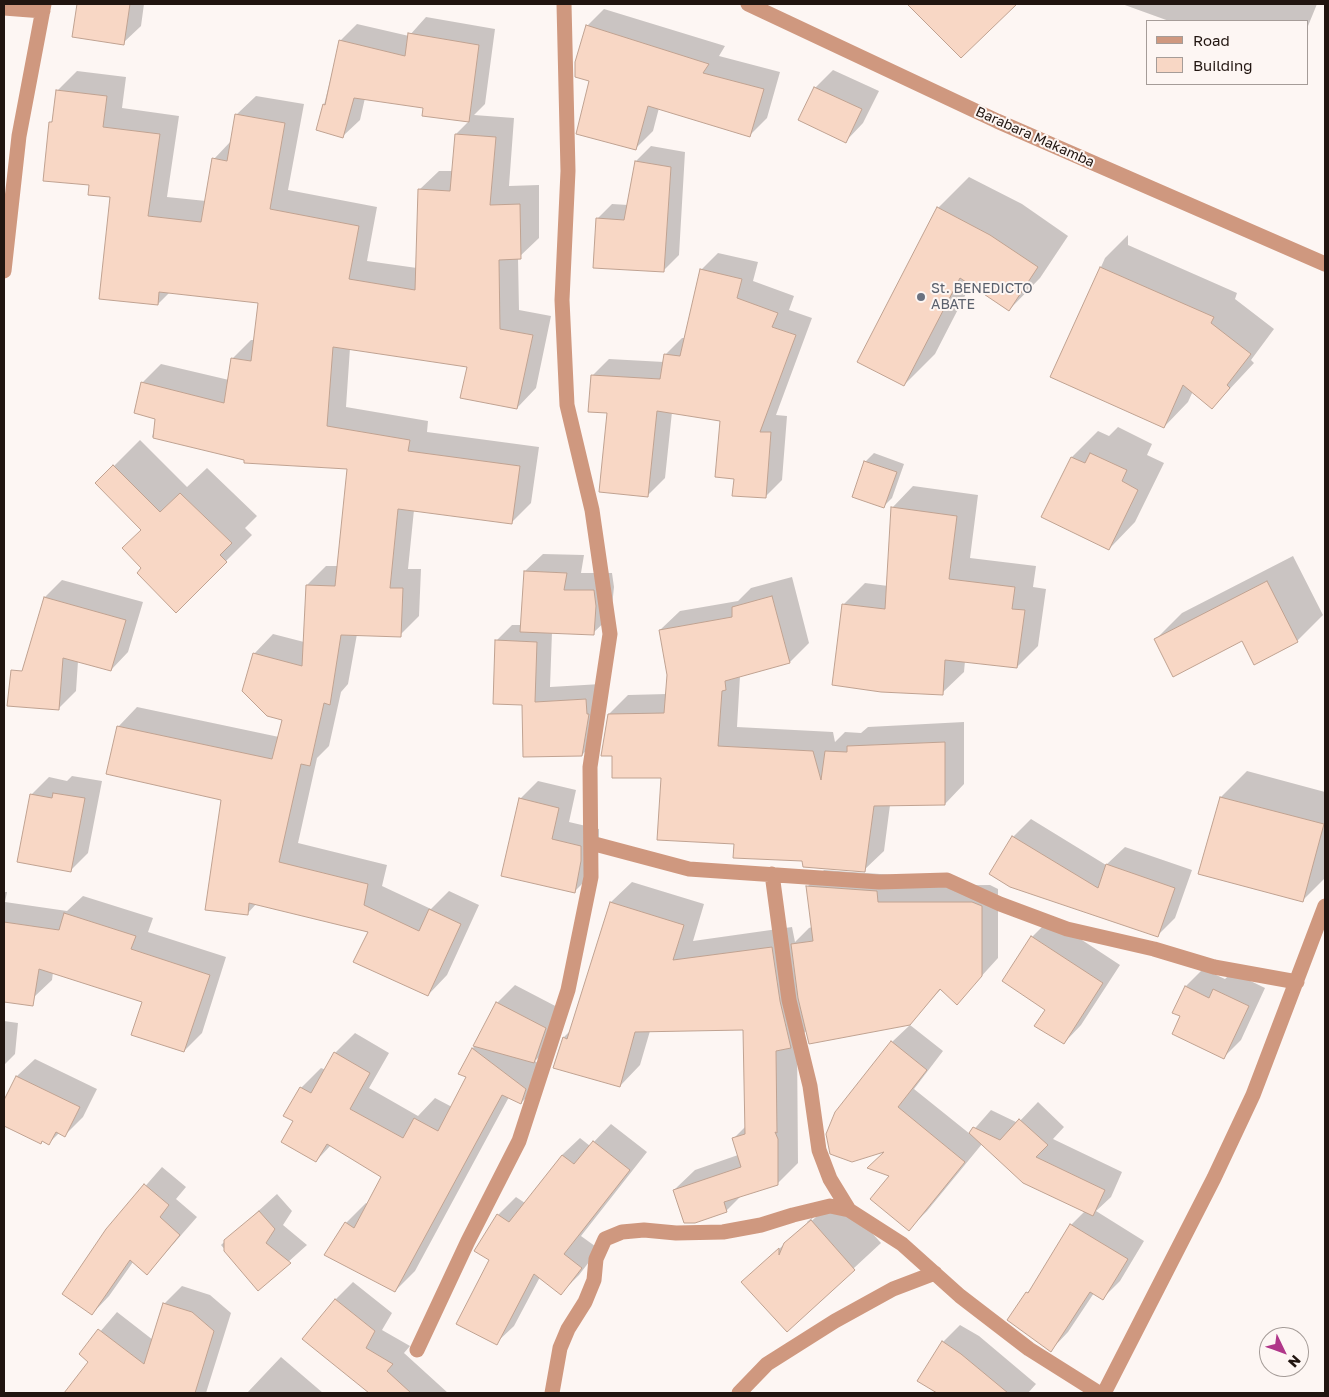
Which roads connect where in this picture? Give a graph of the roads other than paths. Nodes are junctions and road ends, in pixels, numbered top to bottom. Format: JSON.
{"nodes":[{"id":1,"x":564,"y":4,"type":"edge"},
{"id":2,"x":748,"y":4,"type":"edge"},
{"id":3,"x":44,"y":7,"type":"edge"},
{"id":4,"x":4,"y":8,"type":"edge"},
{"id":5,"x":1325,"y":264,"type":"edge"},
{"id":6,"x":4,"y":271,"type":"edge"},
{"id":7,"x":591,"y":843,"type":"junction"},
{"id":8,"x":772,"y":874,"type":"junction"},
{"id":9,"x":1325,"y":906,"type":"edge"},
{"id":10,"x":1297,"y":982,"type":"junction"},
{"id":11,"x":849,"y":1210,"type":"junction"},
{"id":12,"x":934,"y":1273,"type":"junction"},
{"id":13,"x":417,"y":1350,"type":"dead end"},
{"id":14,"x":552,"y":1393,"type":"edge"},
{"id":15,"x":739,"y":1393,"type":"edge"},
{"id":16,"x":1099,"y":1393,"type":"edge"},
{"id":17,"x":1104,"y":1393,"type":"edge"}],
"edges":[{"from":1,"to":7,"type":"street"},
{"from":2,"to":5,"type":"street","name":"Barabara Makamba"},
{"from":3,"to":4,"type":"street"},
{"from":3,"to":6,"type":"street"},
{"from":7,"to":8,"type":"street"},
{"from":7,"to":13,"type":"street"},
{"from":8,"to":10,"type":"street"},
{"from":8,"to":11,"type":"street"},
{"from":9,"to":10,"type":"street"},
{"from":10,"to":17,"type":"street"},
{"from":11,"to":12,"type":"street"},
{"from":11,"to":14,"type":"street"},
{"from":12,"to":15,"type":"street"},
{"from":12,"to":16,"type":"street"}]}
